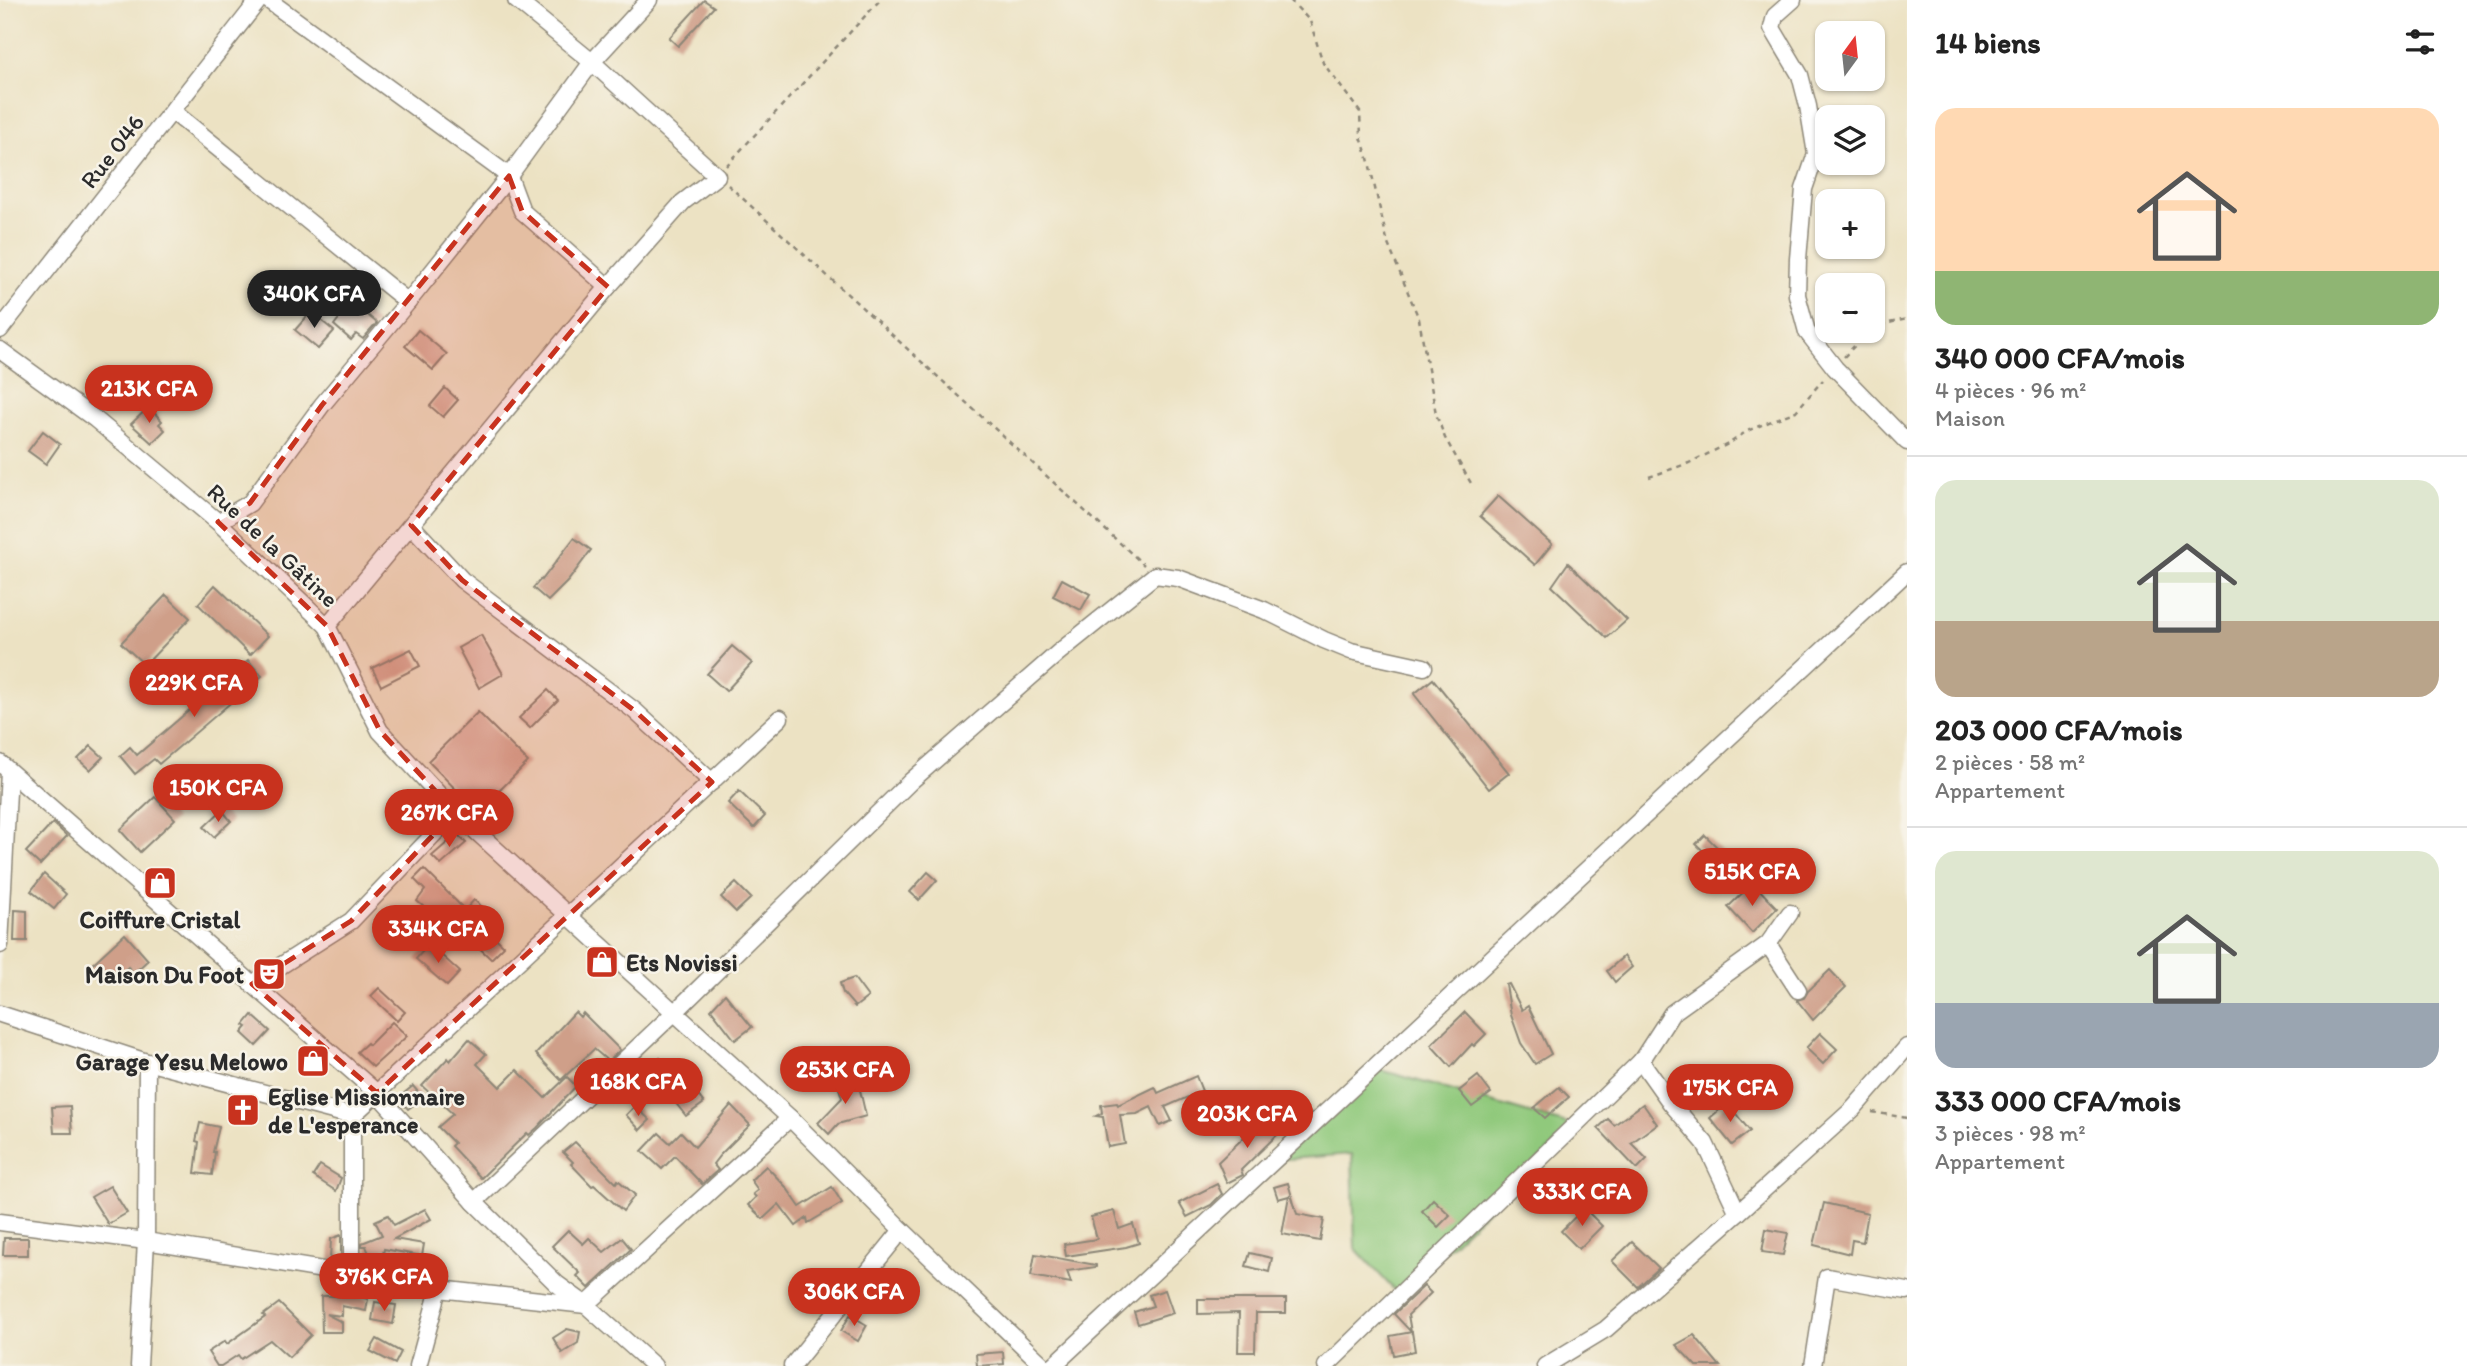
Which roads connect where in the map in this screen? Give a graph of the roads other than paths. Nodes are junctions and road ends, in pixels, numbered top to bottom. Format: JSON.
{"nodes":[{"id":1,"x":259,"y":0,"type":"edge"},
{"id":2,"x":268,"y":0,"type":"edge"},
{"id":3,"x":516,"y":0,"type":"edge"},
{"id":4,"x":649,"y":0,"type":"edge"},
{"id":5,"x":1793,"y":0,"type":"edge"},
{"id":6,"x":592,"y":62,"type":"junction"},
{"id":7,"x":172,"y":111,"type":"junction"},
{"id":8,"x":509,"y":176,"type":"junction"},
{"id":9,"x":608,"y":287,"type":"junction"},
{"id":10,"x":408,"y":302,"type":"junction"},
{"id":11,"x":0,"y":330,"type":"edge"},
{"id":12,"x":0,"y":350,"type":"edge"},
{"id":13,"x":1907,"y":442,"type":"edge"},
{"id":14,"x":218,"y":522,"type":"junction"},
{"id":15,"x":411,"y":525,"type":"junction"},
{"id":16,"x":1907,"y":572,"type":"edge"},
{"id":17,"x":327,"y":626,"type":"junction"},
{"id":18,"x":1424,"y":667,"type":"dead end"},
{"id":19,"x":780,"y":718,"type":"dead end"},
{"id":20,"x":5,"y":767,"type":"edge"},
{"id":21,"x":712,"y":782,"type":"junction"},
{"id":22,"x":455,"y":812,"type":"junction"},
{"id":23,"x":1790,"y":913,"type":"dead end"},
{"id":24,"x":569,"y":915,"type":"junction"},
{"id":25,"x":0,"y":944,"type":"edge"},
{"id":26,"x":1768,"y":944,"type":"junction"},
{"id":27,"x":253,"y":985,"type":"junction"},
{"id":28,"x":1798,"y":990,"type":"dead end"},
{"id":29,"x":675,"y":1012,"type":"junction"},
{"id":30,"x":0,"y":1014,"type":"edge"},
{"id":31,"x":1907,"y":1047,"type":"edge"},
{"id":32,"x":1641,"y":1061,"type":"junction"},
{"id":33,"x":147,"y":1062,"type":"junction"},
{"id":34,"x":377,"y":1094,"type":"junction"},
{"id":35,"x":352,"y":1116,"type":"junction"},
{"id":36,"x":790,"y":1118,"type":"junction"},
{"id":37,"x":474,"y":1202,"type":"junction"},
{"id":38,"x":1738,"y":1213,"type":"junction"},
{"id":39,"x":0,"y":1222,"type":"edge"},
{"id":40,"x":902,"y":1230,"type":"junction"},
{"id":41,"x":146,"y":1241,"type":"junction"},
{"id":42,"x":352,"y":1275,"type":"junction"},
{"id":43,"x":439,"y":1289,"type":"junction"},
{"id":44,"x":1907,"y":1292,"type":"edge"},
{"id":45,"x":586,"y":1305,"type":"junction"},
{"id":46,"x":139,"y":1366,"type":"edge"},
{"id":47,"x":418,"y":1366,"type":"edge"},
{"id":48,"x":654,"y":1366,"type":"edge"},
{"id":49,"x":792,"y":1366,"type":"edge"},
{"id":50,"x":1044,"y":1366,"type":"edge"},
{"id":51,"x":1053,"y":1366,"type":"edge"},
{"id":52,"x":1326,"y":1366,"type":"edge"},
{"id":53,"x":1545,"y":1366,"type":"edge"},
{"id":54,"x":1812,"y":1366,"type":"edge"}],
"edges":[{"from":1,"to":7,"type":"street","name":"Rue 046"},
{"from":2,"to":8,"type":"street"},
{"from":3,"to":6,"type":"street"},
{"from":4,"to":6,"type":"street"},
{"from":5,"to":13,"type":"street"},
{"from":6,"to":8,"type":"street"},
{"from":6,"to":9,"type":"street"},
{"from":7,"to":10,"type":"street"},
{"from":7,"to":11,"type":"street","name":"Rue 046"},
{"from":8,"to":9,"type":"street"},
{"from":8,"to":10,"type":"street"},
{"from":9,"to":15,"type":"street"},
{"from":10,"to":14,"type":"street"},
{"from":12,"to":14,"type":"street","name":"Rue de la Gâtine"},
{"from":14,"to":17,"type":"street","name":"Rue de la Gâtine"},
{"from":15,"to":17,"type":"street"},
{"from":15,"to":21,"type":"street"},
{"from":16,"to":51,"type":"street"},
{"from":17,"to":22,"type":"street","name":"Rue de la Gâtine"},
{"from":18,"to":29,"type":"street"},
{"from":19,"to":21,"type":"street"},
{"from":20,"to":25,"type":"street"},
{"from":20,"to":27,"type":"street"},
{"from":21,"to":24,"type":"street"},
{"from":22,"to":24,"type":"street","name":"Rue de la Gâtine"},
{"from":22,"to":27,"type":"street"},
{"from":23,"to":26,"type":"street"},
{"from":24,"to":29,"type":"street","name":"Rue de la Gâtine"},
{"from":24,"to":34,"type":"street"},
{"from":26,"to":28,"type":"street"},
{"from":26,"to":32,"type":"street"},
{"from":27,"to":34,"type":"street"},
{"from":29,"to":36,"type":"street","name":"Rue de la Gâtine"},
{"from":29,"to":37,"type":"street"},
{"from":30,"to":33,"type":"street"},
{"from":31,"to":38,"type":"street"},
{"from":32,"to":38,"type":"street"},
{"from":32,"to":52,"type":"street"},
{"from":33,"to":35,"type":"street"},
{"from":33,"to":41,"type":"street"},
{"from":34,"to":35,"type":"street"},
{"from":34,"to":37,"type":"street"},
{"from":35,"to":42,"type":"street"},
{"from":36,"to":40,"type":"street","name":"Rue de la Gâtine"},
{"from":36,"to":45,"type":"street"},
{"from":37,"to":45,"type":"street"},
{"from":38,"to":53,"type":"street"},
{"from":39,"to":41,"type":"street"},
{"from":40,"to":49,"type":"street"},
{"from":40,"to":50,"type":"street","name":"Rue de la Gâtine"},
{"from":41,"to":42,"type":"street"},
{"from":41,"to":46,"type":"street"},
{"from":42,"to":43,"type":"street"},
{"from":43,"to":45,"type":"street"},
{"from":43,"to":47,"type":"street"},
{"from":44,"to":54,"type":"street"},
{"from":45,"to":48,"type":"street"}]}
